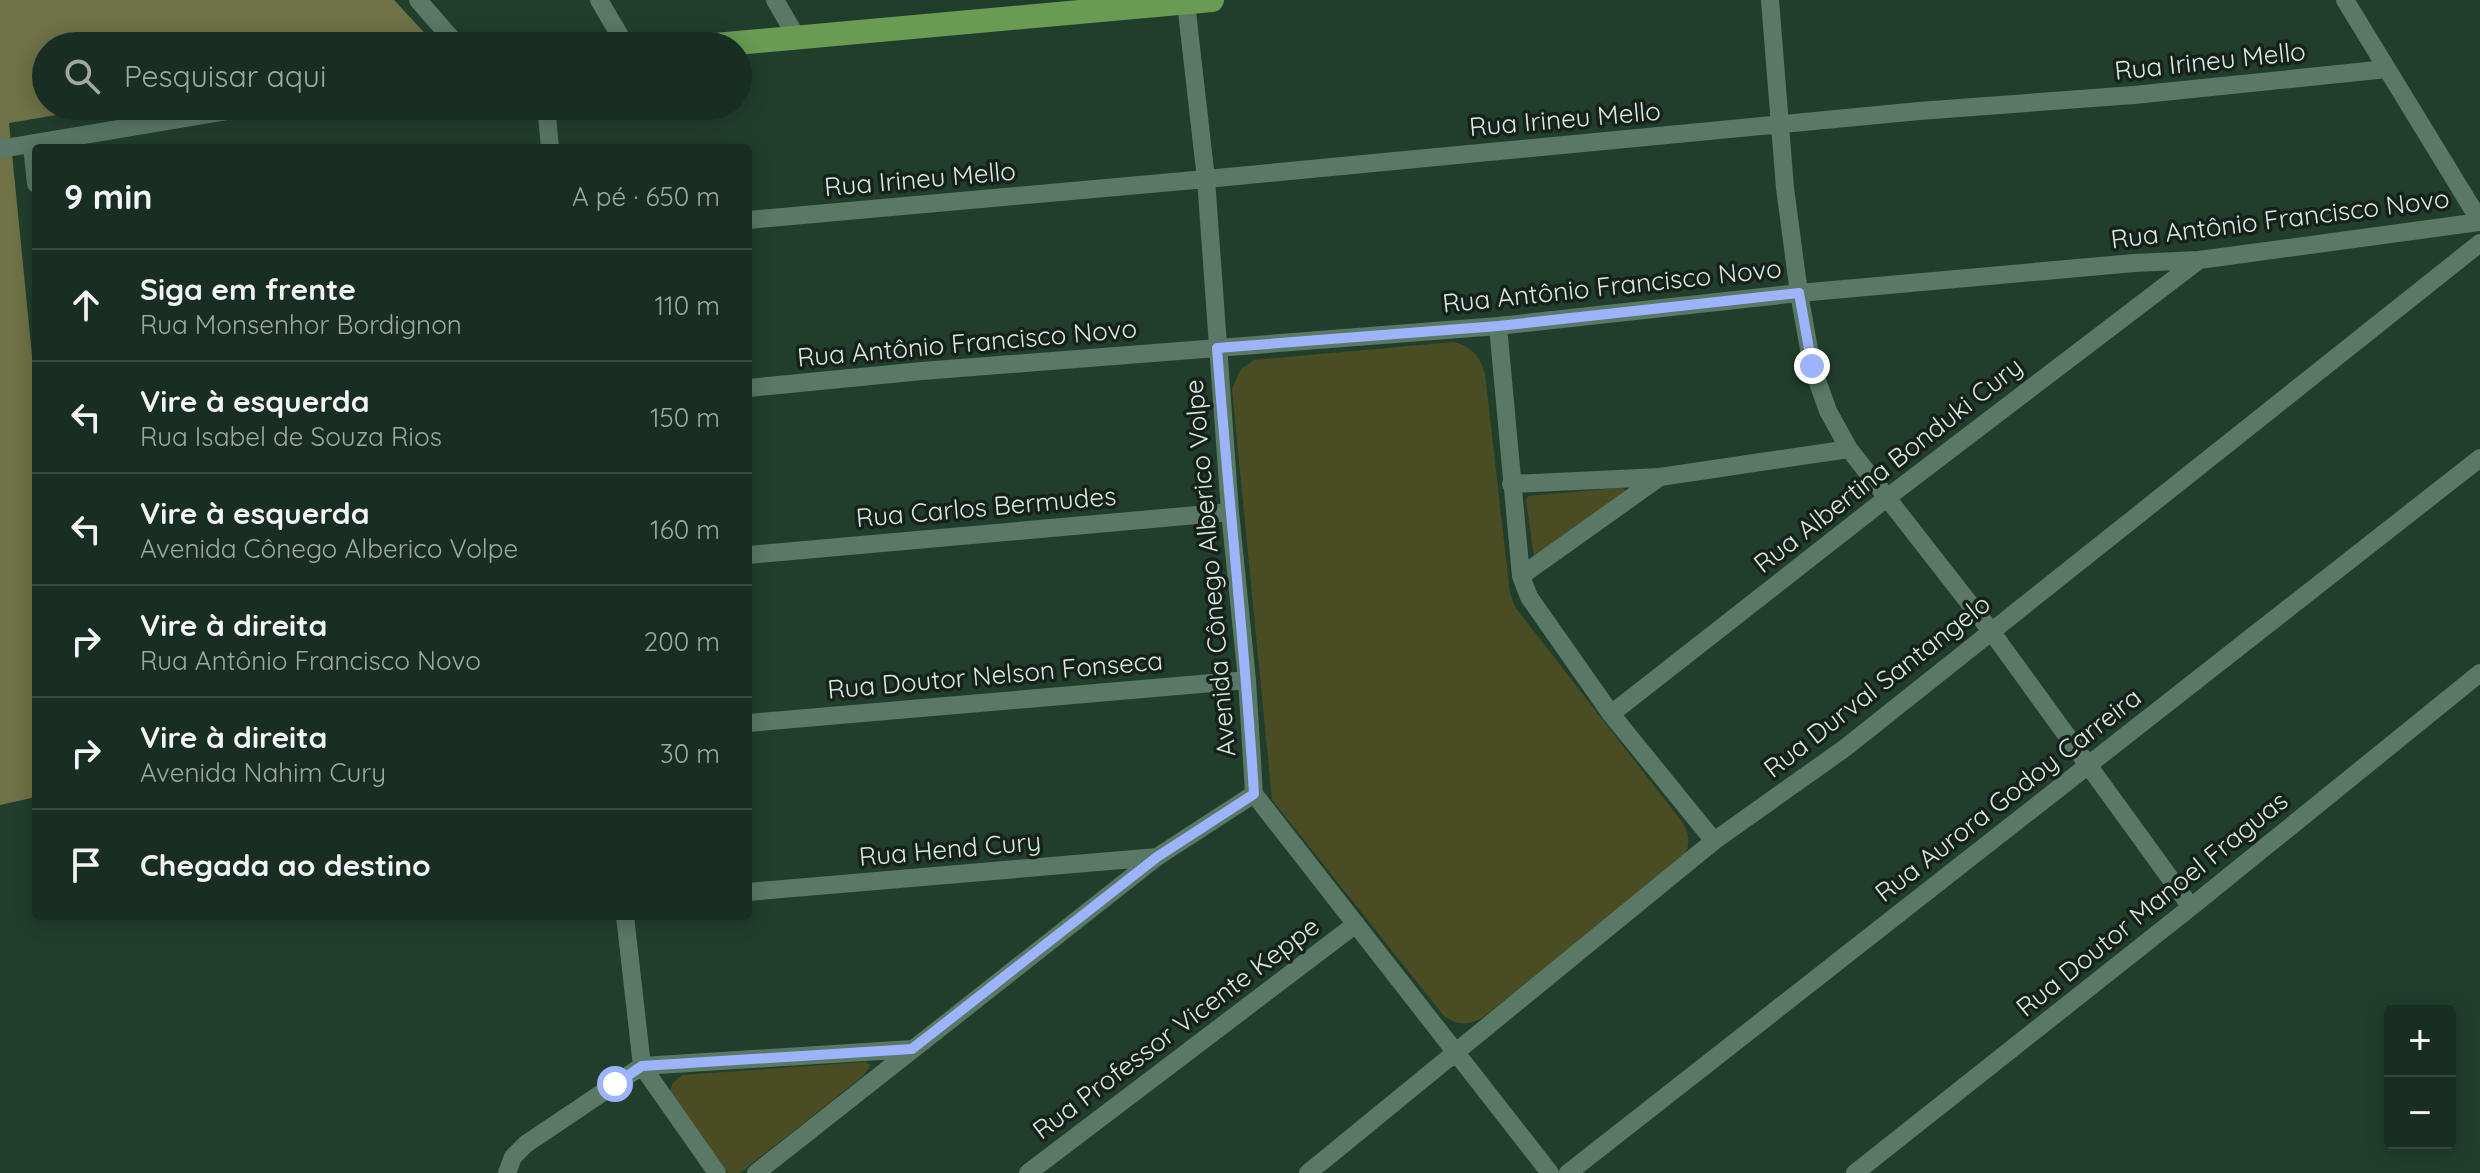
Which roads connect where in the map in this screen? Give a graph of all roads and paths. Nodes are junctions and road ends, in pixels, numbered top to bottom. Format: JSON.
{"nodes":[{"id":1,"x":418,"y":0,"type":"edge"},
{"id":2,"x":599,"y":0,"type":"edge"},
{"id":3,"x":775,"y":0,"type":"edge"},
{"id":4,"x":1212,"y":0,"type":"edge"},
{"id":5,"x":1770,"y":0,"type":"edge"},
{"id":6,"x":2345,"y":0,"type":"edge"},
{"id":7,"x":1186,"y":3,"type":"junction"},
{"id":8,"x":446,"y":32,"type":"edge"},
{"id":9,"x":618,"y":32,"type":"edge"},
{"id":10,"x":796,"y":36,"type":"junction"},
{"id":11,"x":752,"y":41,"type":"edge"},
{"id":12,"x":2387,"y":69,"type":"junction"},
{"id":13,"x":176,"y":120,"type":"edge"},
{"id":14,"x":547,"y":120,"type":"edge"},
{"id":15,"x":1781,"y":125,"type":"junction"},
{"id":16,"x":38,"y":144,"type":"edge"},
{"id":17,"x":550,"y":144,"type":"edge"},
{"id":18,"x":32,"y":145,"type":"edge"},
{"id":19,"x":0,"y":149,"type":"edge"},
{"id":20,"x":1206,"y":179,"type":"junction"},
{"id":21,"x":2477,"y":212,"type":"edge"},
{"id":22,"x":752,"y":220,"type":"edge"},
{"id":23,"x":2480,"y":243,"type":"edge"},
{"id":24,"x":2199,"y":260,"type":"junction"},
{"id":25,"x":1799,"y":293,"type":"junction"},
{"id":26,"x":1498,"y":326,"type":"junction"},
{"id":27,"x":1217,"y":348,"type":"junction"},
{"id":28,"x":752,"y":388,"type":"edge"},
{"id":29,"x":1849,"y":449,"type":"junction"},
{"id":30,"x":2480,"y":458,"type":"edge"},
{"id":31,"x":1660,"y":477,"type":"junction"},
{"id":32,"x":1511,"y":484,"type":"junction"},
{"id":33,"x":1888,"y":497,"type":"junction"},
{"id":34,"x":1230,"y":512,"type":"junction"},
{"id":35,"x":752,"y":555,"type":"edge"},
{"id":36,"x":1521,"y":576,"type":"junction"},
{"id":37,"x":1991,"y":631,"type":"junction"},
{"id":38,"x":2480,"y":673,"type":"edge"},
{"id":39,"x":1247,"y":680,"type":"junction"},
{"id":40,"x":1611,"y":714,"type":"junction"},
{"id":41,"x":752,"y":723,"type":"edge"},
{"id":42,"x":2089,"y":766,"type":"junction"},
{"id":43,"x":1254,"y":794,"type":"junction"},
{"id":44,"x":1714,"y":841,"type":"junction"},
{"id":45,"x":1157,"y":857,"type":"junction"},
{"id":46,"x":752,"y":892,"type":"edge"},
{"id":47,"x":2191,"y":907,"type":"junction"},
{"id":48,"x":625,"y":920,"type":"edge"},
{"id":49,"x":1356,"y":924,"type":"junction"},
{"id":50,"x":912,"y":1049,"type":"junction"},
{"id":51,"x":1457,"y":1053,"type":"junction"},
{"id":52,"x":642,"y":1066,"type":"junction"},
{"id":53,"x":507,"y":1173,"type":"edge"},
{"id":54,"x":717,"y":1173,"type":"edge"},
{"id":55,"x":756,"y":1173,"type":"edge"},
{"id":56,"x":1028,"y":1173,"type":"edge"},
{"id":57,"x":1308,"y":1173,"type":"edge"},
{"id":58,"x":1550,"y":1173,"type":"edge"},
{"id":59,"x":1568,"y":1173,"type":"edge"},
{"id":60,"x":1855,"y":1173,"type":"edge"}],
"edges":[{"from":1,"to":8,"type":"street"},
{"from":2,"to":9,"type":"street"},
{"from":3,"to":10,"type":"street"},
{"from":4,"to":7,"type":"main road"},
{"from":5,"to":15,"type":"street"},
{"from":6,"to":12,"type":"street"},
{"from":7,"to":10,"type":"main road"},
{"from":7,"to":20,"type":"street","name":"Avenida Cônego Alberico Volpe"},
{"from":10,"to":11,"type":"main road"},
{"from":12,"to":15,"type":"street","name":"Rua Irineu Mello"},
{"from":12,"to":21,"type":"street"},
{"from":13,"to":16,"type":"street"},
{"from":14,"to":17,"type":"street"},
{"from":15,"to":20,"type":"street","name":"Rua Irineu Mello"},
{"from":15,"to":25,"type":"street"},
{"from":18,"to":19,"type":"street"},
{"from":20,"to":22,"type":"street","name":"Rua Irineu Mello"},
{"from":20,"to":27,"type":"street","name":"Avenida Cônego Alberico Volpe"},
{"from":21,"to":24,"type":"street","name":"Rua Antônio Francisco Novo"},
{"from":23,"to":37,"type":"street","name":"Rua Durval Santangelo"},
{"from":24,"to":25,"type":"street","name":"Rua Antônio Francisco Novo"},
{"from":24,"to":33,"type":"street","name":"Rua Albertina Bonduki Cury"},
{"from":25,"to":26,"type":"street","name":"Rua Antônio Francisco Novo"},
{"from":25,"to":29,"type":"street"},
{"from":26,"to":27,"type":"street","name":"Rua Antônio Francisco Novo"},
{"from":26,"to":32,"type":"street"},
{"from":27,"to":28,"type":"street","name":"Rua Antônio Francisco Novo"},
{"from":27,"to":34,"type":"street","name":"Avenida Cônego Alberico Volpe"},
{"from":29,"to":31,"type":"street"},
{"from":29,"to":33,"type":"street"},
{"from":30,"to":42,"type":"street","name":"Rua Aurora Godoy Carreira"},
{"from":31,"to":32,"type":"street"},
{"from":31,"to":36,"type":"street"},
{"from":32,"to":36,"type":"street"},
{"from":33,"to":37,"type":"street"},
{"from":33,"to":40,"type":"street","name":"Rua Albertina Bonduki Cury"},
{"from":34,"to":35,"type":"street","name":"Rua Carlos Bermudes"},
{"from":34,"to":39,"type":"street","name":"Avenida Cônego Alberico Volpe"},
{"from":36,"to":40,"type":"street"},
{"from":37,"to":42,"type":"street"},
{"from":37,"to":44,"type":"street","name":"Rua Durval Santangelo"},
{"from":38,"to":47,"type":"street","name":"Rua Doutor Manoel Fraguas"},
{"from":39,"to":41,"type":"street","name":"Rua Doutor Nelson Fonseca"},
{"from":39,"to":43,"type":"street","name":"Avenida Cônego Alberico Volpe"},
{"from":40,"to":44,"type":"street"},
{"from":42,"to":47,"type":"street"},
{"from":42,"to":59,"type":"street","name":"Rua Aurora Godoy Carreira"},
{"from":43,"to":45,"type":"street"},
{"from":43,"to":49,"type":"street"},
{"from":44,"to":51,"type":"street","name":"Rua Durval Santangelo"},
{"from":45,"to":46,"type":"street","name":"Rua Hend Cury"},
{"from":45,"to":50,"type":"street"},
{"from":47,"to":60,"type":"street","name":"Rua Doutor Manoel Fraguas"},
{"from":48,"to":52,"type":"street"},
{"from":49,"to":51,"type":"street"},
{"from":49,"to":56,"type":"street","name":"Rua Professor Vicente Keppe"},
{"from":50,"to":52,"type":"street"},
{"from":50,"to":55,"type":"street"},
{"from":51,"to":57,"type":"street","name":"Rua Durval Santangelo"},
{"from":51,"to":58,"type":"street"},
{"from":52,"to":53,"type":"street"},
{"from":52,"to":54,"type":"street"}]}
